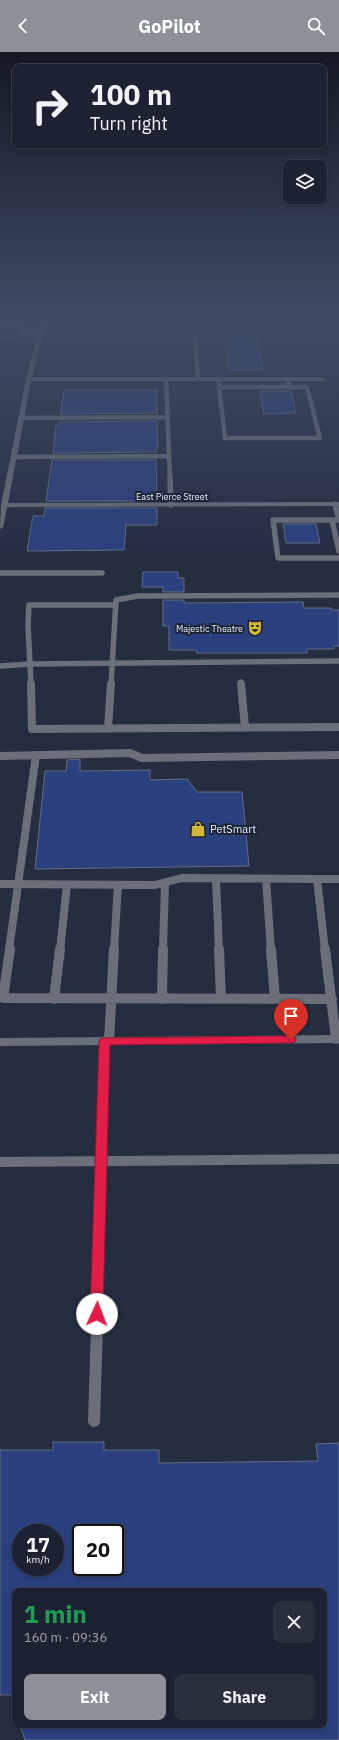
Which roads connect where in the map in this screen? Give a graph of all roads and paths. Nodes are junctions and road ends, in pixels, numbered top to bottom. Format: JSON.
{"nodes":[{"id":1,"x":25,"y":399,"type":"edge"},
{"id":2,"x":167,"y":399,"type":"edge"},
{"id":3,"x":220,"y":399,"type":"edge"},
{"id":4,"x":310,"y":399,"type":"edge"},
{"id":5,"x":168,"y":417,"type":"junction"},
{"id":6,"x":22,"y":418,"type":"junction"},
{"id":7,"x":169,"y":456,"type":"junction"},
{"id":8,"x":14,"y":457,"type":"junction"},
{"id":9,"x":337,"y":504,"type":"edge"},
{"id":10,"x":4,"y":505,"type":"junction"},
{"id":11,"x":171,"y":505,"type":"junction"},
{"id":12,"x":1,"y":514,"type":"edge"},
{"id":13,"x":332,"y":520,"type":"junction"},
{"id":14,"x":0,"y":527,"type":"edge"},
{"id":15,"x":339,"y":551,"type":"edge"},
{"id":16,"x":339,"y":558,"type":"edge"},
{"id":17,"x":0,"y":573,"type":"edge"},
{"id":18,"x":102,"y":573,"type":"dead end"},
{"id":19,"x":339,"y":595,"type":"edge"},
{"id":20,"x":116,"y":605,"type":"junction"},
{"id":21,"x":339,"y":661,"type":"edge"},
{"id":22,"x":113,"y":662,"type":"junction"},
{"id":23,"x":30,"y":664,"type":"junction"},
{"id":24,"x":0,"y":666,"type":"edge"},
{"id":25,"x":241,"y":682,"type":"dead end"},
{"id":26,"x":339,"y":727,"type":"edge"},
{"id":27,"x":108,"y":728,"type":"junction"},
{"id":28,"x":245,"y":728,"type":"junction"},
{"id":29,"x":36,"y":755,"type":"junction"},
{"id":30,"x":0,"y":756,"type":"edge"},
{"id":31,"x":339,"y":756,"type":"edge"},
{"id":32,"x":216,"y":878,"type":"junction"},
{"id":33,"x":266,"y":879,"type":"junction"},
{"id":34,"x":317,"y":879,"type":"junction"},
{"id":35,"x":339,"y":879,"type":"edge"},
{"id":36,"x":165,"y":883,"type":"junction"},
{"id":37,"x":0,"y":884,"type":"edge"},
{"id":38,"x":18,"y":884,"type":"junction"},
{"id":39,"x":67,"y":884,"type":"junction"},
{"id":40,"x":118,"y":885,"type":"junction"},
{"id":41,"x":54,"y":999,"type":"junction"},
{"id":42,"x":111,"y":999,"type":"junction"},
{"id":43,"x":162,"y":999,"type":"junction"},
{"id":44,"x":221,"y":999,"type":"junction"},
{"id":45,"x":275,"y":999,"type":"junction"},
{"id":46,"x":332,"y":999,"type":"junction"},
{"id":47,"x":338,"y":1039,"type":"edge"},
{"id":48,"x":107,"y":1041,"type":"junction"},
{"id":49,"x":0,"y":1042,"type":"edge"},
{"id":50,"x":339,"y":1159,"type":"edge"},
{"id":51,"x":101,"y":1161,"type":"junction"},
{"id":52,"x":0,"y":1162,"type":"edge"},
{"id":53,"x":94,"y":1422,"type":"dead end"}],
"edges":[{"from":1,"to":6,"type":"street"},
{"from":2,"to":5,"type":"lane"},
{"from":3,"to":4,"type":"lane"},
{"from":5,"to":6,"type":"lane"},
{"from":5,"to":7,"type":"lane"},
{"from":6,"to":8,"type":"street"},
{"from":7,"to":8,"type":"lane"},
{"from":7,"to":11,"type":"lane"},
{"from":8,"to":10,"type":"street"},
{"from":9,"to":11,"type":"street","name":"East Pierce Street"},
{"from":9,"to":13,"type":"lane"},
{"from":10,"to":11,"type":"street","name":"East Pierce Street"},
{"from":10,"to":12,"type":"street"},
{"from":12,"to":14,"type":"street"},
{"from":13,"to":15,"type":"lane"},
{"from":13,"to":16,"type":"lane"},
{"from":17,"to":18,"type":"lane"},
{"from":19,"to":20,"type":"lane"},
{"from":20,"to":22,"type":"lane"},
{"from":20,"to":23,"type":"lane"},
{"from":21,"to":22,"type":"lane"},
{"from":22,"to":23,"type":"lane"},
{"from":22,"to":27,"type":"lane"},
{"from":23,"to":24,"type":"lane"},
{"from":23,"to":27,"type":"lane"},
{"from":25,"to":28,"type":"lane"},
{"from":26,"to":28,"type":"lane"},
{"from":27,"to":28,"type":"lane"},
{"from":29,"to":30,"type":"lane"},
{"from":29,"to":31,"type":"lane"},
{"from":29,"to":38,"type":"lane"},
{"from":32,"to":33,"type":"lane"},
{"from":32,"to":36,"type":"lane"},
{"from":32,"to":44,"type":"lane"},
{"from":33,"to":34,"type":"lane"},
{"from":33,"to":45,"type":"lane"},
{"from":34,"to":35,"type":"lane"},
{"from":34,"to":46,"type":"lane"},
{"from":36,"to":40,"type":"lane"},
{"from":36,"to":43,"type":"lane"},
{"from":37,"to":38,"type":"lane"},
{"from":38,"to":39,"type":"lane"},
{"from":38,"to":41,"type":"lane"},
{"from":39,"to":40,"type":"lane"},
{"from":39,"to":41,"type":"lane"},
{"from":40,"to":42,"type":"lane"},
{"from":41,"to":42,"type":"lane"},
{"from":42,"to":43,"type":"lane"},
{"from":42,"to":48,"type":"lane"},
{"from":43,"to":44,"type":"lane"},
{"from":44,"to":45,"type":"lane"},
{"from":45,"to":46,"type":"lane"},
{"from":46,"to":47,"type":"lane"},
{"from":47,"to":48,"type":"street"},
{"from":48,"to":49,"type":"street"},
{"from":48,"to":51,"type":"lane"},
{"from":50,"to":51,"type":"lane"},
{"from":51,"to":52,"type":"lane"},
{"from":51,"to":53,"type":"lane"}]}
